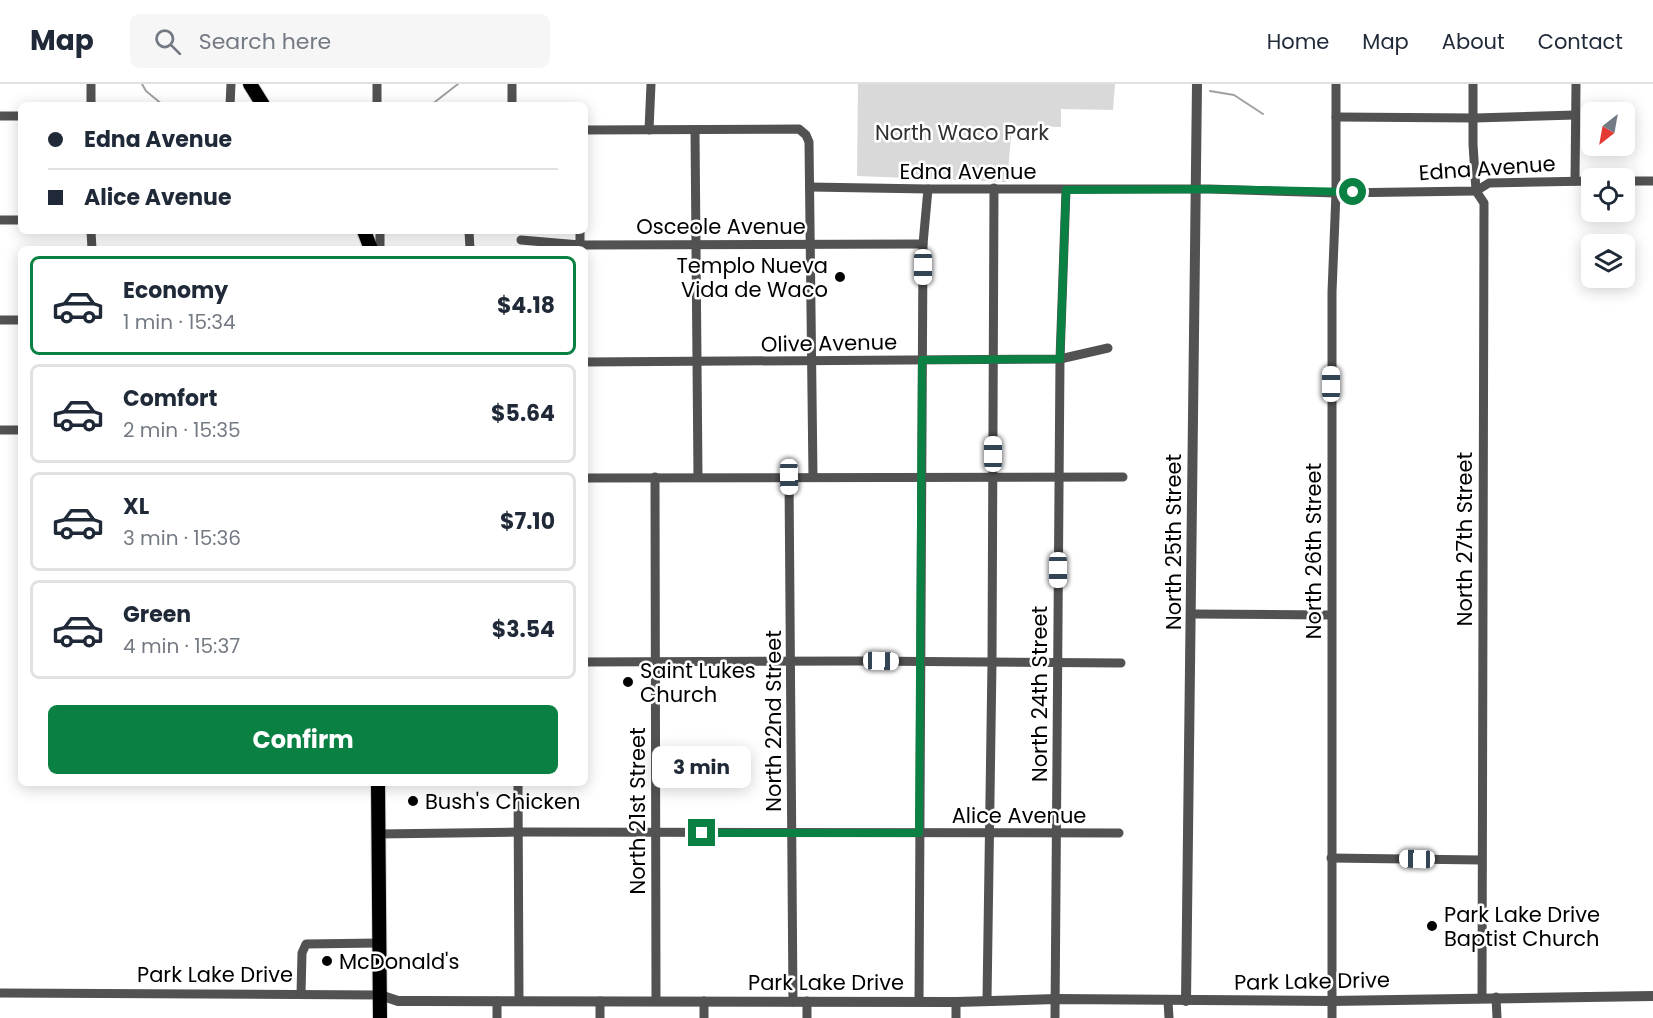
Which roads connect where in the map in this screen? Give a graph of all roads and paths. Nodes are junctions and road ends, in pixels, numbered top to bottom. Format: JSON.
{"nodes":[{"id":1,"x":92,"y":84,"type":"edge"},
{"id":2,"x":231,"y":84,"type":"edge"},
{"id":3,"x":250,"y":84,"type":"edge"},
{"id":4,"x":376,"y":84,"type":"edge"},
{"id":5,"x":512,"y":84,"type":"edge"},
{"id":6,"x":651,"y":84,"type":"edge"},
{"id":7,"x":1197,"y":84,"type":"edge"},
{"id":8,"x":1336,"y":84,"type":"edge"},
{"id":9,"x":1473,"y":84,"type":"edge"},
{"id":10,"x":1576,"y":84,"type":"edge"},
{"id":11,"x":91,"y":102,"type":"edge"},
{"id":12,"x":230,"y":102,"type":"edge"},
{"id":13,"x":258,"y":102,"type":"edge"},
{"id":14,"x":377,"y":102,"type":"edge"},
{"id":15,"x":512,"y":102,"type":"edge"},
{"id":16,"x":0,"y":116,"type":"edge"},
{"id":17,"x":18,"y":116,"type":"edge"},
{"id":18,"x":1575,"y":116,"type":"junction"},
{"id":19,"x":1336,"y":117,"type":"junction"},
{"id":20,"x":1474,"y":118,"type":"junction"},
{"id":21,"x":588,"y":130,"type":"edge"},
{"id":22,"x":649,"y":130,"type":"junction"},
{"id":23,"x":695,"y":130,"type":"junction"},
{"id":24,"x":1575,"y":181,"type":"junction"},
{"id":25,"x":1581,"y":181,"type":"edge"},
{"id":26,"x":1635,"y":181,"type":"edge"},
{"id":27,"x":1653,"y":181,"type":"edge"},
{"id":28,"x":810,"y":187,"type":"junction"},
{"id":29,"x":994,"y":188,"type":"junction"},
{"id":30,"x":928,"y":189,"type":"junction"},
{"id":31,"x":1196,"y":189,"type":"junction"},
{"id":32,"x":1066,"y":190,"type":"junction"},
{"id":33,"x":1476,"y":191,"type":"junction"},
{"id":34,"x":1336,"y":193,"type":"junction"},
{"id":35,"x":0,"y":220,"type":"edge"},
{"id":36,"x":18,"y":220,"type":"edge"},
{"id":37,"x":520,"y":240,"type":"dead end"},
{"id":38,"x":923,"y":243,"type":"junction"},
{"id":39,"x":695,"y":244,"type":"junction"},
{"id":40,"x":811,"y":244,"type":"junction"},
{"id":41,"x":571,"y":246,"type":"edge"},
{"id":42,"x":588,"y":247,"type":"edge"},
{"id":43,"x":0,"y":320,"type":"edge"},
{"id":44,"x":18,"y":320,"type":"edge"},
{"id":45,"x":1108,"y":348,"type":"dead end"},
{"id":46,"x":993,"y":359,"type":"junction"},
{"id":47,"x":1060,"y":359,"type":"junction"},
{"id":48,"x":922,"y":360,"type":"junction"},
{"id":49,"x":812,"y":361,"type":"junction"},
{"id":50,"x":588,"y":362,"type":"edge"},
{"id":51,"x":696,"y":362,"type":"junction"},
{"id":52,"x":0,"y":430,"type":"edge"},
{"id":53,"x":18,"y":430,"type":"edge"},
{"id":54,"x":655,"y":477,"type":"junction"},
{"id":55,"x":698,"y":477,"type":"junction"},
{"id":56,"x":789,"y":477,"type":"junction"},
{"id":57,"x":813,"y":477,"type":"junction"},
{"id":58,"x":922,"y":477,"type":"junction"},
{"id":59,"x":993,"y":477,"type":"junction"},
{"id":60,"x":1059,"y":477,"type":"junction"},
{"id":61,"x":1123,"y":477,"type":"dead end"},
{"id":62,"x":588,"y":478,"type":"edge"},
{"id":63,"x":1192,"y":614,"type":"junction"},
{"id":64,"x":1330,"y":615,"type":"junction"},
{"id":65,"x":588,"y":662,"type":"edge"},
{"id":66,"x":655,"y":662,"type":"junction"},
{"id":67,"x":791,"y":662,"type":"junction"},
{"id":68,"x":920,"y":662,"type":"junction"},
{"id":69,"x":992,"y":662,"type":"junction"},
{"id":70,"x":1058,"y":663,"type":"junction"},
{"id":71,"x":1121,"y":663,"type":"dead end"},
{"id":72,"x":378,"y":786,"type":"edge"},
{"id":73,"x":518,"y":786,"type":"edge"},
{"id":74,"x":519,"y":832,"type":"junction"},
{"id":75,"x":1119,"y":832,"type":"dead end"},
{"id":76,"x":655,"y":833,"type":"junction"},
{"id":77,"x":791,"y":833,"type":"junction"},
{"id":78,"x":919,"y":833,"type":"junction"},
{"id":79,"x":990,"y":833,"type":"junction"},
{"id":80,"x":1056,"y":833,"type":"junction"},
{"id":81,"x":378,"y":834,"type":"junction"},
{"id":82,"x":1331,"y":858,"type":"junction"},
{"id":83,"x":1481,"y":860,"type":"junction"},
{"id":84,"x":379,"y":943,"type":"junction"},
{"id":85,"x":0,"y":993,"type":"edge"},
{"id":86,"x":301,"y":994,"type":"junction"},
{"id":87,"x":380,"y":995,"type":"junction"},
{"id":88,"x":1653,"y":996,"type":"edge"},
{"id":89,"x":1482,"y":997,"type":"junction"},
{"id":90,"x":1496,"y":997,"type":"junction"},
{"id":91,"x":1056,"y":999,"type":"junction"},
{"id":92,"x":987,"y":1000,"type":"junction"},
{"id":93,"x":497,"y":1001,"type":"junction"},
{"id":94,"x":519,"y":1001,"type":"junction"},
{"id":95,"x":600,"y":1001,"type":"junction"},
{"id":96,"x":656,"y":1001,"type":"junction"},
{"id":97,"x":704,"y":1001,"type":"junction"},
{"id":98,"x":807,"y":1001,"type":"junction"},
{"id":99,"x":1168,"y":1001,"type":"junction"},
{"id":100,"x":1186,"y":1001,"type":"junction"},
{"id":101,"x":1331,"y":1001,"type":"junction"},
{"id":102,"x":793,"y":1002,"type":"junction"},
{"id":103,"x":919,"y":1002,"type":"junction"},
{"id":104,"x":956,"y":1002,"type":"junction"},
{"id":105,"x":380,"y":1018,"type":"edge"},
{"id":106,"x":497,"y":1018,"type":"edge"},
{"id":107,"x":600,"y":1018,"type":"edge"},
{"id":108,"x":704,"y":1018,"type":"edge"},
{"id":109,"x":807,"y":1018,"type":"edge"},
{"id":110,"x":956,"y":1018,"type":"edge"},
{"id":111,"x":1055,"y":1018,"type":"edge"},
{"id":112,"x":1169,"y":1018,"type":"edge"},
{"id":113,"x":1332,"y":1018,"type":"edge"},
{"id":114,"x":1497,"y":1018,"type":"edge"}],
"edges":[{"from":1,"to":11,"type":"street"},
{"from":2,"to":12,"type":"street"},
{"from":3,"to":13,"type":"main road"},
{"from":4,"to":14,"type":"street"},
{"from":5,"to":15,"type":"street"},
{"from":6,"to":22,"type":"street"},
{"from":7,"to":31,"type":"street","name":"North 25th Street"},
{"from":8,"to":19,"type":"street","name":"North 26th Street"},
{"from":9,"to":20,"type":"street","name":"North 27th Street"},
{"from":10,"to":18,"type":"street"},
{"from":16,"to":17,"type":"street"},
{"from":18,"to":20,"type":"street"},
{"from":18,"to":24,"type":"street"},
{"from":19,"to":20,"type":"street"},
{"from":19,"to":34,"type":"street","name":"North 26th Street"},
{"from":20,"to":33,"type":"street","name":"North 27th Street"},
{"from":21,"to":22,"type":"street"},
{"from":22,"to":23,"type":"street"},
{"from":23,"to":28,"type":"street"},
{"from":23,"to":39,"type":"street"},
{"from":24,"to":25,"type":"street","name":"Edna Avenue"},
{"from":24,"to":33,"type":"street","name":"Edna Avenue"},
{"from":26,"to":27,"type":"street"},
{"from":28,"to":30,"type":"street","name":"Edna Avenue"},
{"from":28,"to":40,"type":"street"},
{"from":29,"to":30,"type":"street","name":"Edna Avenue"},
{"from":29,"to":32,"type":"street","name":"Edna Avenue"},
{"from":29,"to":46,"type":"street"},
{"from":30,"to":38,"type":"street"},
{"from":31,"to":32,"type":"street","name":"Edna Avenue"},
{"from":31,"to":34,"type":"street","name":"Edna Avenue"},
{"from":31,"to":63,"type":"street","name":"North 25th Street"},
{"from":32,"to":47,"type":"street","name":"North 24th Street"},
{"from":33,"to":34,"type":"street","name":"Edna Avenue"},
{"from":33,"to":83,"type":"street","name":"North 27th Street"},
{"from":34,"to":64,"type":"street","name":"North 26th Street"},
{"from":35,"to":36,"type":"street"},
{"from":37,"to":41,"type":"street","name":"Osceole Avenue"},
{"from":38,"to":40,"type":"street","name":"Osceole Avenue"},
{"from":38,"to":48,"type":"street"},
{"from":39,"to":40,"type":"street","name":"Osceole Avenue"},
{"from":39,"to":42,"type":"street","name":"Osceole Avenue"},
{"from":39,"to":51,"type":"street"},
{"from":40,"to":49,"type":"street"},
{"from":43,"to":44,"type":"street"},
{"from":45,"to":47,"type":"street","name":"Olive Avenue"},
{"from":46,"to":47,"type":"street","name":"Olive Avenue"},
{"from":46,"to":48,"type":"street","name":"Olive Avenue"},
{"from":46,"to":59,"type":"street"},
{"from":47,"to":60,"type":"street","name":"North 24th Street"},
{"from":48,"to":49,"type":"street","name":"Olive Avenue"},
{"from":48,"to":58,"type":"street"},
{"from":49,"to":51,"type":"street","name":"Olive Avenue"},
{"from":49,"to":57,"type":"street"},
{"from":50,"to":51,"type":"street","name":"Olive Avenue"},
{"from":51,"to":55,"type":"street"},
{"from":52,"to":53,"type":"street"},
{"from":54,"to":55,"type":"street"},
{"from":54,"to":62,"type":"street"},
{"from":54,"to":66,"type":"street","name":"North 21st Street"},
{"from":55,"to":56,"type":"street"},
{"from":56,"to":57,"type":"street"},
{"from":56,"to":67,"type":"street","name":"North 22nd Street"},
{"from":57,"to":58,"type":"street"},
{"from":58,"to":59,"type":"street"},
{"from":58,"to":68,"type":"street"},
{"from":59,"to":60,"type":"street"},
{"from":59,"to":69,"type":"street"},
{"from":60,"to":61,"type":"street"},
{"from":60,"to":70,"type":"street","name":"North 24th Street"},
{"from":63,"to":64,"type":"street"},
{"from":63,"to":100,"type":"street","name":"North 25th Street"},
{"from":64,"to":82,"type":"street","name":"North 26th Street"},
{"from":65,"to":66,"type":"street"},
{"from":66,"to":67,"type":"street"},
{"from":66,"to":76,"type":"street","name":"North 21st Street"},
{"from":67,"to":68,"type":"street"},
{"from":67,"to":77,"type":"street","name":"North 22nd Street"},
{"from":68,"to":69,"type":"street"},
{"from":68,"to":78,"type":"street"},
{"from":69,"to":70,"type":"street"},
{"from":69,"to":79,"type":"street"},
{"from":70,"to":71,"type":"street"},
{"from":70,"to":80,"type":"street","name":"North 24th Street"},
{"from":72,"to":81,"type":"main road"},
{"from":73,"to":74,"type":"street"},
{"from":74,"to":76,"type":"street","name":"Alice Avenue"},
{"from":74,"to":81,"type":"street","name":"Alice Avenue"},
{"from":74,"to":94,"type":"street"},
{"from":75,"to":80,"type":"street","name":"Alice Avenue"},
{"from":76,"to":77,"type":"street","name":"Alice Avenue"},
{"from":76,"to":96,"type":"street","name":"North 21st Street"},
{"from":77,"to":78,"type":"street","name":"Alice Avenue"},
{"from":77,"to":102,"type":"street","name":"North 22nd Street"},
{"from":78,"to":79,"type":"street","name":"Alice Avenue"},
{"from":78,"to":103,"type":"street"},
{"from":79,"to":80,"type":"street","name":"Alice Avenue"},
{"from":79,"to":92,"type":"street"},
{"from":80,"to":91,"type":"street","name":"North 24th Street"},
{"from":81,"to":84,"type":"main road"},
{"from":82,"to":83,"type":"street"},
{"from":82,"to":101,"type":"street","name":"North 26th Street"},
{"from":83,"to":89,"type":"street","name":"North 27th Street"},
{"from":84,"to":86,"type":"street"},
{"from":84,"to":87,"type":"main road"},
{"from":85,"to":86,"type":"street","name":"Park Lake Drive"},
{"from":86,"to":87,"type":"street","name":"Park Lake Drive"},
{"from":87,"to":93,"type":"street","name":"Park Lake Drive"},
{"from":87,"to":105,"type":"main road"},
{"from":88,"to":90,"type":"street","name":"Park Lake Drive"},
{"from":89,"to":90,"type":"street","name":"Park Lake Drive"},
{"from":89,"to":101,"type":"street","name":"Park Lake Drive"},
{"from":90,"to":114,"type":"street"},
{"from":91,"to":92,"type":"street","name":"Park Lake Drive"},
{"from":91,"to":99,"type":"street","name":"Park Lake Drive"},
{"from":91,"to":111,"type":"street","name":"North 24th Street"},
{"from":92,"to":104,"type":"street","name":"Park Lake Drive"},
{"from":93,"to":94,"type":"street","name":"Park Lake Drive"},
{"from":93,"to":106,"type":"street"},
{"from":94,"to":95,"type":"street","name":"Park Lake Drive"},
{"from":95,"to":96,"type":"street","name":"Park Lake Drive"},
{"from":95,"to":107,"type":"street"},
{"from":96,"to":97,"type":"street","name":"Park Lake Drive"},
{"from":97,"to":102,"type":"street","name":"Park Lake Drive"},
{"from":97,"to":108,"type":"street"},
{"from":98,"to":102,"type":"street","name":"Park Lake Drive"},
{"from":98,"to":103,"type":"street","name":"Park Lake Drive"},
{"from":98,"to":109,"type":"street"},
{"from":99,"to":100,"type":"street","name":"Park Lake Drive"},
{"from":99,"to":112,"type":"street"},
{"from":100,"to":101,"type":"street","name":"Park Lake Drive"},
{"from":101,"to":113,"type":"street","name":"North 26th Street"},
{"from":103,"to":104,"type":"street","name":"Park Lake Drive"},
{"from":104,"to":110,"type":"street"}]}
